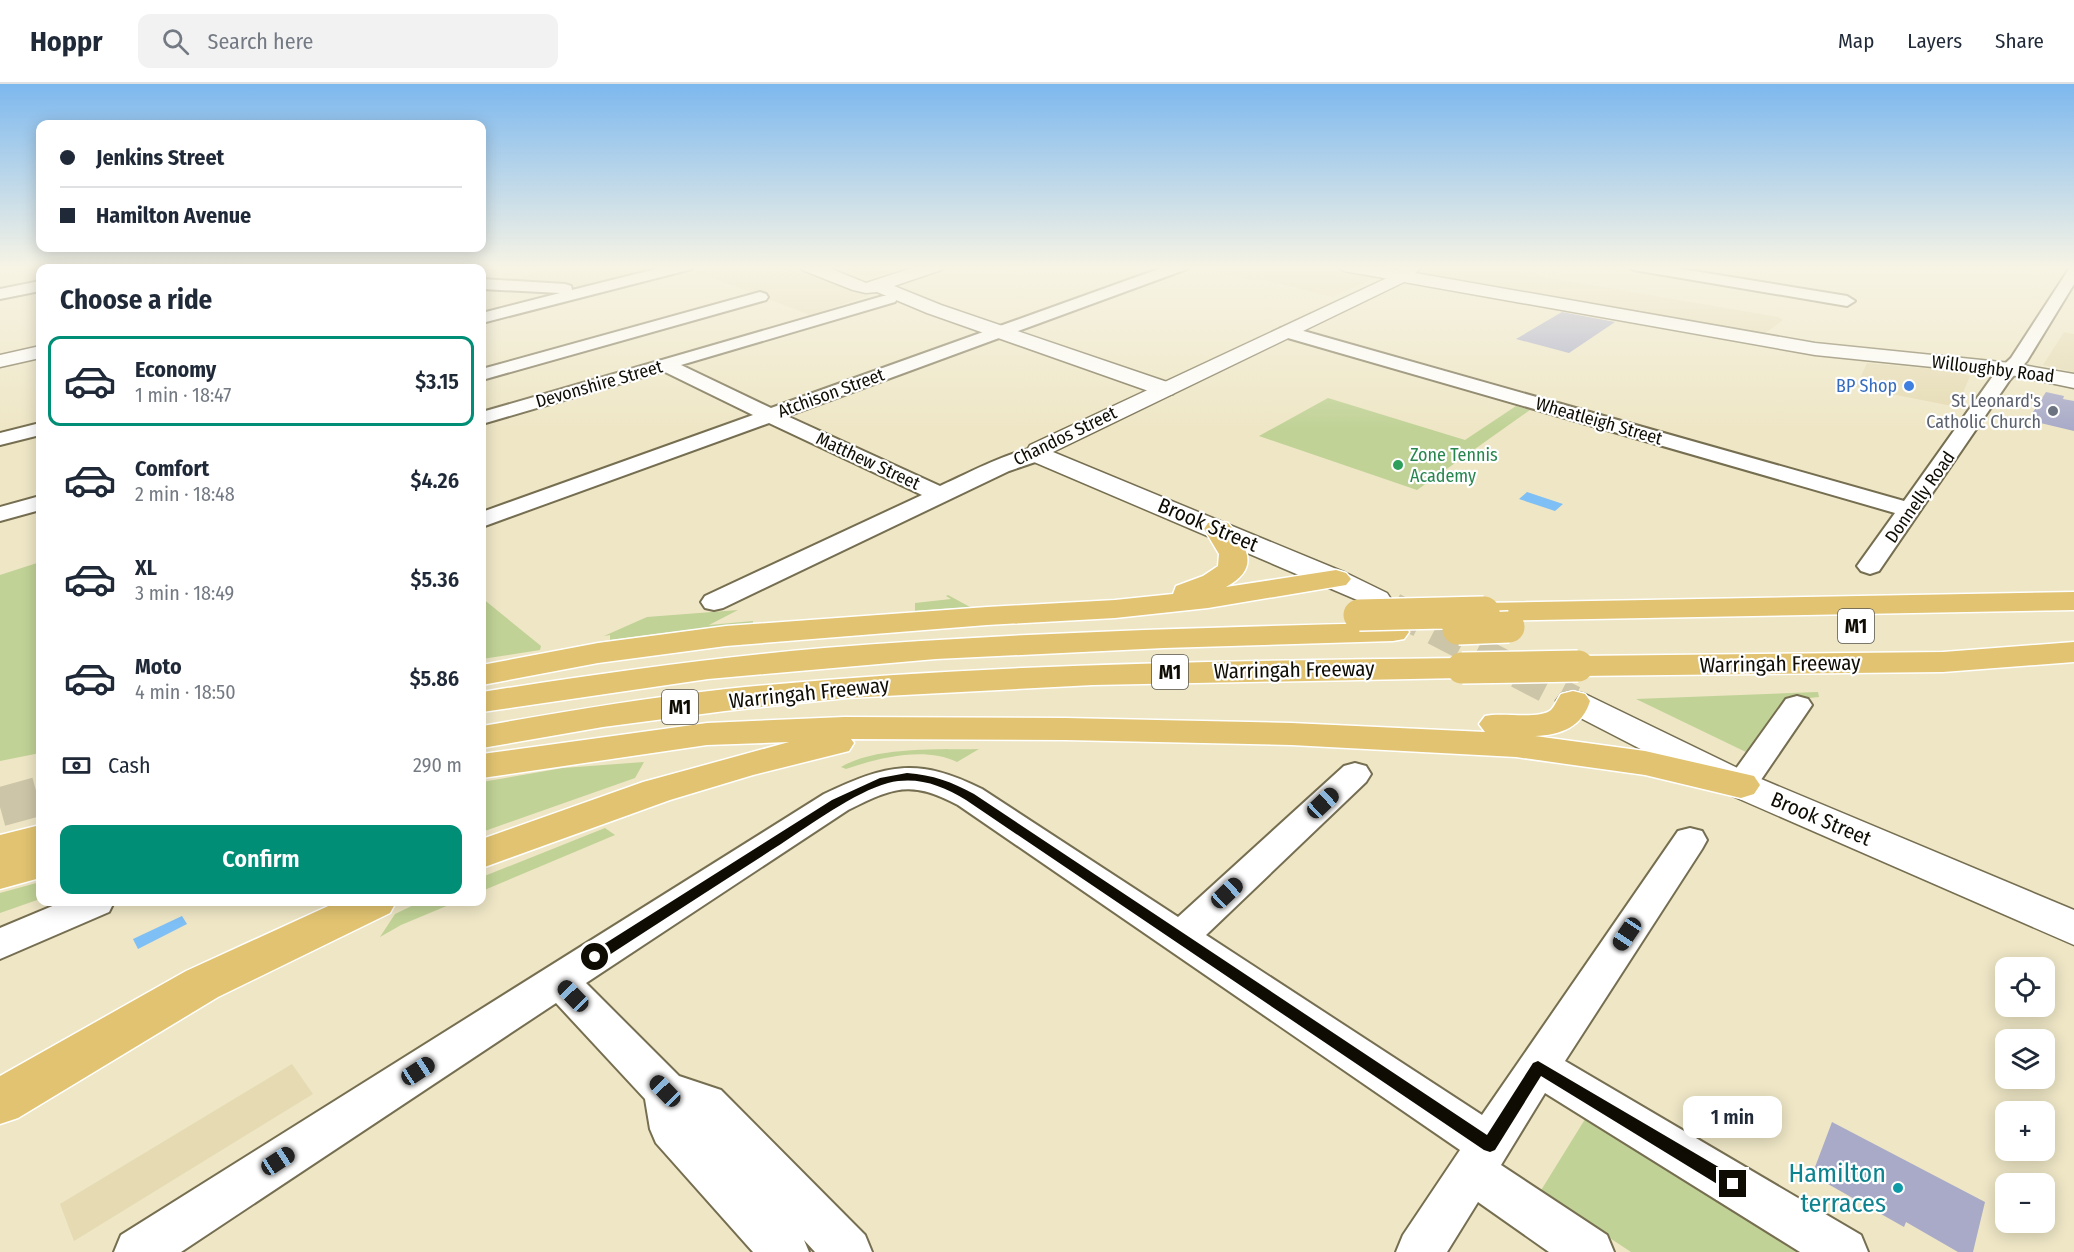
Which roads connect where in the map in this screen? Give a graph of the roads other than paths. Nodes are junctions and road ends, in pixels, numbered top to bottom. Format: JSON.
{"nodes":[{"id":1,"x":676,"y":321,"type":"edge"},
{"id":2,"x":780,"y":321,"type":"edge"},
{"id":3,"x":967,"y":321,"type":"edge"},
{"id":4,"x":1032,"y":321,"type":"edge"},
{"id":5,"x":1310,"y":321,"type":"edge"},
{"id":6,"x":1656,"y":321,"type":"edge"},
{"id":7,"x":2043,"y":321,"type":"edge"},
{"id":8,"x":1000,"y":332,"type":"junction"},
{"id":9,"x":1287,"y":332,"type":"junction"},
{"id":10,"x":36,"y":353,"type":"edge"},
{"id":11,"x":0,"y":361,"type":"edge"},
{"id":12,"x":666,"y":365,"type":"junction"},
{"id":13,"x":2012,"y":369,"type":"junction"},
{"id":14,"x":486,"y":374,"type":"edge"},
{"id":15,"x":2074,"y":381,"type":"edge"},
{"id":16,"x":1165,"y":389,"type":"junction"},
{"id":17,"x":770,"y":415,"type":"junction"},
{"id":18,"x":486,"y":417,"type":"edge"},
{"id":19,"x":36,"y":430,"type":"edge"},
{"id":20,"x":0,"y":439,"type":"edge"},
{"id":21,"x":1039,"y":453,"type":"junction"},
{"id":22,"x":940,"y":495,"type":"junction"},
{"id":23,"x":36,"y":504,"type":"edge"},
{"id":24,"x":1911,"y":510,"type":"junction"},
{"id":25,"x":0,"y":514,"type":"edge"},
{"id":26,"x":486,"y":519,"type":"edge"},
{"id":27,"x":1218,"y":529,"type":"junction"},
{"id":28,"x":1870,"y":566,"type":"dead end"},
{"id":29,"x":1336,"y":579,"type":"junction"},
{"id":30,"x":2074,"y":601,"type":"edge"},
{"id":31,"x":714,"y":602,"type":"dead end"},
{"id":32,"x":1145,"y":606,"type":"junction"},
{"id":33,"x":1367,"y":607,"type":"junction"},
{"id":34,"x":1497,"y":620,"type":"junction"},
{"id":35,"x":2074,"y":621,"type":"edge"},
{"id":36,"x":1208,"y":636,"type":"junction"},
{"id":37,"x":2074,"y":652,"type":"edge"},
{"id":38,"x":1943,"y":662,"type":"junction"},
{"id":39,"x":2074,"y":669,"type":"edge"},
{"id":40,"x":486,"y":674,"type":"edge"},
{"id":41,"x":486,"y":701,"type":"edge"},
{"id":42,"x":1573,"y":701,"type":"joint"},
{"id":43,"x":1797,"y":705,"type":"dead end"},
{"id":44,"x":960,"y":728,"type":"junction"},
{"id":45,"x":1292,"y":734,"type":"junction"},
{"id":46,"x":486,"y":736,"type":"edge"},
{"id":47,"x":486,"y":765,"type":"edge"},
{"id":48,"x":1355,"y":774,"type":"dead end"},
{"id":49,"x":1741,"y":785,"type":"junction"},
{"id":50,"x":36,"y":840,"type":"edge"},
{"id":51,"x":1690,"y":840,"type":"dead end"},
{"id":52,"x":0,"y":849,"type":"edge"},
{"id":53,"x":486,"y":853,"type":"edge"},
{"id":54,"x":36,"y":864,"type":"edge"},
{"id":55,"x":0,"y":874,"type":"edge"},
{"id":56,"x":87,"y":906,"type":"edge"},
{"id":57,"x":367,"y":906,"type":"edge"},
{"id":58,"x":2074,"y":928,"type":"edge"},
{"id":59,"x":1179,"y":938,"type":"junction"},
{"id":60,"x":0,"y":944,"type":"edge"},
{"id":61,"x":558,"y":980,"type":"junction"},
{"id":62,"x":1538,"y":1067,"type":"junction"},
{"id":63,"x":665,"y":1091,"type":"junction"},
{"id":64,"x":0,"y":1102,"type":"edge"},
{"id":65,"x":1481,"y":1158,"type":"junction"},
{"id":66,"x":138,"y":1252,"type":"edge"},
{"id":67,"x":785,"y":1252,"type":"edge"},
{"id":68,"x":848,"y":1252,"type":"edge"},
{"id":69,"x":1420,"y":1252,"type":"edge"},
{"id":70,"x":1590,"y":1252,"type":"edge"},
{"id":71,"x":1844,"y":1252,"type":"edge"}],
"edges":[{"from":1,"to":14,"type":"street"},
{"from":2,"to":12,"type":"street","name":"Devonshire Street"},
{"from":3,"to":8,"type":"main road"},
{"from":4,"to":8,"type":"street","name":"Atchison Street"},
{"from":5,"to":9,"type":"main road","name":"Chandos Street"},
{"from":6,"to":13,"type":"main road","name":"Willoughby Road"},
{"from":7,"to":13,"type":"street","name":"Donnelly Road"},
{"from":8,"to":16,"type":"main road"},
{"from":8,"to":17,"type":"street","name":"Atchison Street"},
{"from":9,"to":16,"type":"main road","name":"Chandos Street"},
{"from":9,"to":24,"type":"street","name":"Wheatleigh Street"},
{"from":10,"to":11,"type":"main road"},
{"from":12,"to":17,"type":"street","name":"Matthew Street"},
{"from":12,"to":18,"type":"street","name":"Devonshire Street"},
{"from":13,"to":15,"type":"main road","name":"Willoughby Road"},
{"from":13,"to":24,"type":"street","name":"Donnelly Road"},
{"from":16,"to":21,"type":"main road","name":"Chandos Street"},
{"from":17,"to":22,"type":"street","name":"Matthew Street"},
{"from":17,"to":26,"type":"street","name":"Atchison Street"},
{"from":19,"to":20,"type":"street"},
{"from":21,"to":22,"type":"street","name":"Chandos Street"},
{"from":21,"to":27,"type":"main road","name":"Brook Street"},
{"from":22,"to":31,"type":"street","name":"Chandos Street"},
{"from":23,"to":25,"type":"street"},
{"from":24,"to":28,"type":"street","name":"Donnelly Road"},
{"from":27,"to":29,"type":"main road","name":"Brook Street"},
{"from":27,"to":32,"type":"highway"},
{"from":29,"to":32,"type":"highway"},
{"from":29,"to":33,"type":"main road","name":"Brook Street"},
{"from":30,"to":34,"type":"highway"},
{"from":32,"to":40,"type":"highway"},
{"from":33,"to":34,"type":"highway","bridge":true},
{"from":33,"to":36,"type":"highway"},
{"from":34,"to":35,"type":"highway","name":"Warringah Freeway","number":"M1"},
{"from":34,"to":36,"type":"highway","name":"Warringah Freeway","number":"M1","bridge":true},
{"from":36,"to":41,"type":"highway","name":"Warringah Freeway","number":"M1"},
{"from":37,"to":38,"type":"highway","name":"Warringah Freeway","number":"M1"},
{"from":38,"to":39,"type":"highway"},
{"from":38,"to":46,"type":"highway","name":"Warringah Freeway","number":"M1","bridge":true},
{"from":42,"to":45,"type":"highway"},
{"from":42,"to":49,"type":"main road","name":"Brook Street"},
{"from":43,"to":49,"type":"street"},
{"from":44,"to":45,"type":"highway"},
{"from":44,"to":47,"type":"highway"},
{"from":44,"to":53,"type":"highway"},
{"from":45,"to":49,"type":"highway"},
{"from":48,"to":59,"type":"street"},
{"from":49,"to":58,"type":"main road","name":"Brook Street"},
{"from":50,"to":52,"type":"highway"},
{"from":51,"to":62,"type":"street"},
{"from":54,"to":55,"type":"highway"},
{"from":56,"to":60,"type":"street"},
{"from":57,"to":64,"type":"highway"},
{"from":59,"to":61,"type":"street"},
{"from":59,"to":65,"type":"street"},
{"from":61,"to":63,"type":"street"},
{"from":61,"to":66,"type":"street"},
{"from":62,"to":65,"type":"street"},
{"from":62,"to":71,"type":"street"},
{"from":63,"to":67,"type":"street"},
{"from":63,"to":68,"type":"street"},
{"from":65,"to":69,"type":"street"},
{"from":65,"to":70,"type":"street"}]}
